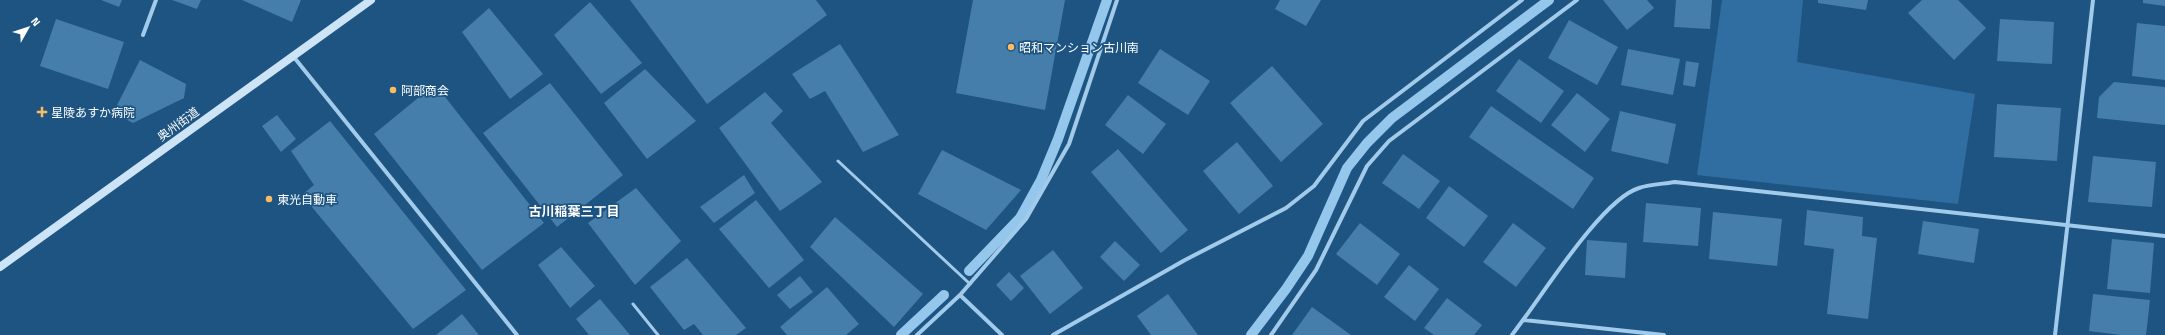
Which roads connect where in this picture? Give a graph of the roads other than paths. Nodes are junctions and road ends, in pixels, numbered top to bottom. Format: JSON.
{"nodes":[{"id":1,"x":156,"y":0,"type":"edge"},
{"id":2,"x":371,"y":0,"type":"edge"},
{"id":3,"x":1117,"y":0,"type":"edge"},
{"id":4,"x":1522,"y":0,"type":"edge"},
{"id":5,"x":1577,"y":0,"type":"edge"},
{"id":6,"x":2093,"y":0,"type":"edge"},
{"id":7,"x":143,"y":35,"type":"dead end"},
{"id":8,"x":293,"y":56,"type":"junction"},
{"id":9,"x":838,"y":161,"type":"dead end"},
{"id":10,"x":2067,"y":225,"type":"junction"},
{"id":11,"x":2165,"y":236,"type":"edge"},
{"id":12,"x":0,"y":267,"type":"edge"},
{"id":13,"x":970,"y":284,"type":"junction"},
{"id":14,"x":960,"y":295,"type":"junction"},
{"id":15,"x":633,"y":304,"type":"dead end"},
{"id":16,"x":1523,"y":320,"type":"junction"},
{"id":17,"x":518,"y":335,"type":"edge"},
{"id":18,"x":658,"y":335,"type":"edge"},
{"id":19,"x":917,"y":335,"type":"edge"},
{"id":20,"x":1002,"y":335,"type":"edge"},
{"id":21,"x":1053,"y":335,"type":"edge"},
{"id":22,"x":1271,"y":335,"type":"edge"},
{"id":23,"x":1512,"y":335,"type":"edge"},
{"id":24,"x":1664,"y":335,"type":"edge"},
{"id":25,"x":2055,"y":335,"type":"edge"}],
"edges":[{"from":1,"to":7,"type":"street"},
{"from":2,"to":8,"type":"street","name":"奥州街道"},
{"from":3,"to":13,"type":"street"},
{"from":4,"to":21,"type":"street"},
{"from":5,"to":22,"type":"street"},
{"from":6,"to":10,"type":"street"},
{"from":8,"to":12,"type":"street","name":"奥州街道"},
{"from":8,"to":17,"type":"street"},
{"from":9,"to":13,"type":"lane"},
{"from":10,"to":11,"type":"street"},
{"from":10,"to":16,"type":"street"},
{"from":10,"to":25,"type":"street"},
{"from":13,"to":14,"type":"street"},
{"from":14,"to":19,"type":"street"},
{"from":14,"to":20,"type":"street"},
{"from":15,"to":18,"type":"lane"},
{"from":16,"to":23,"type":"street"},
{"from":16,"to":24,"type":"street"}]}
